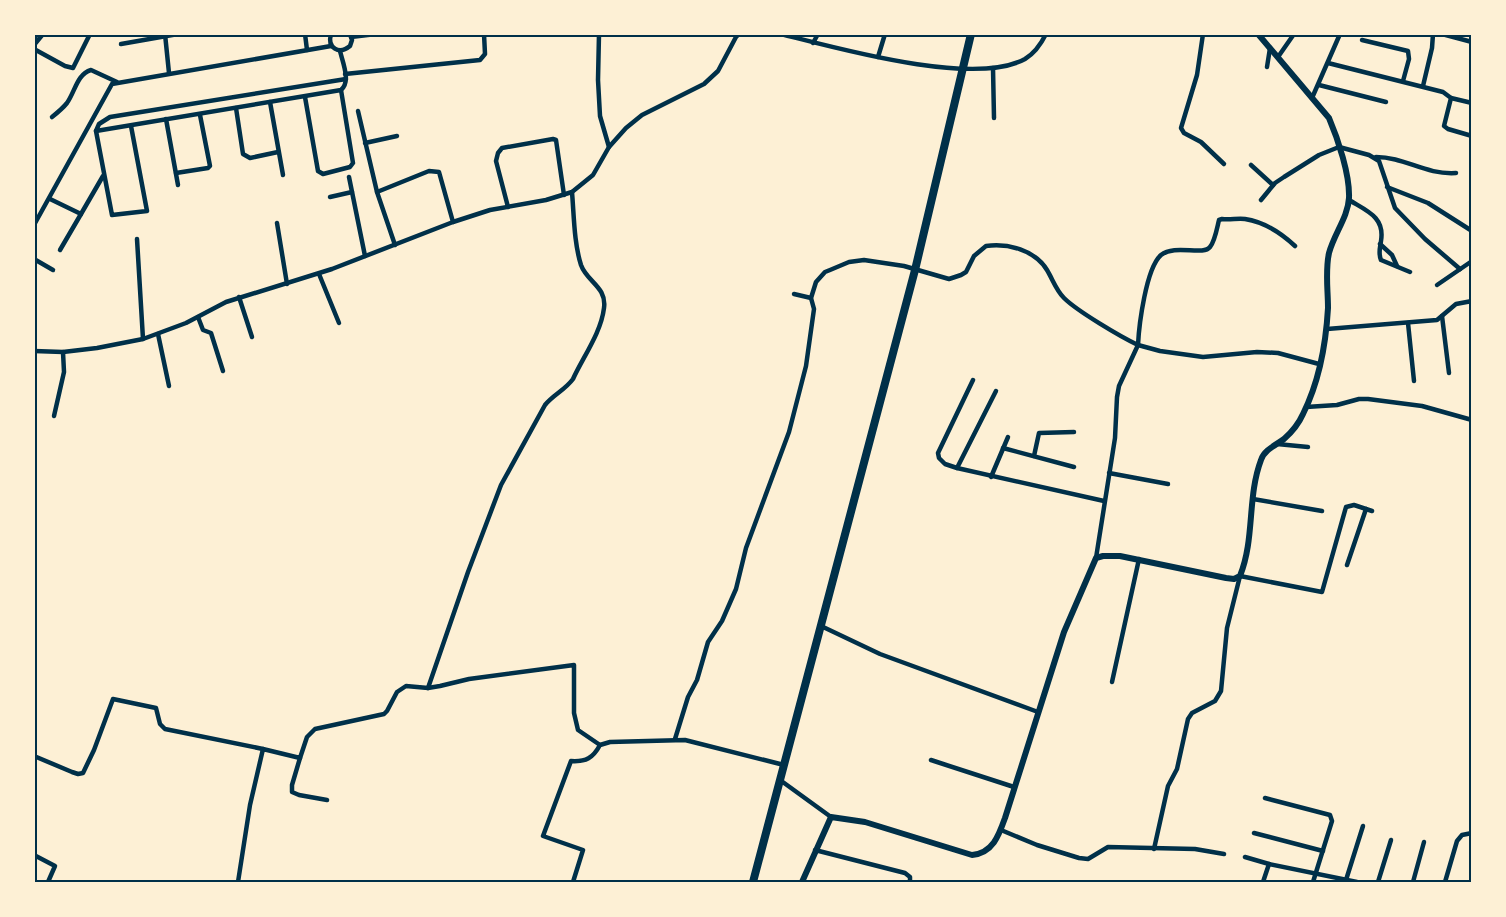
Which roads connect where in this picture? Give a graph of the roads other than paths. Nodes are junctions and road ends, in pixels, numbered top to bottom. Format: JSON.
{"nodes":[{"id":1,"x":43,"y":34,"type":"edge"},
{"id":2,"x":90,"y":34,"type":"edge"},
{"id":3,"x":178,"y":34,"type":"edge"},
{"id":4,"x":305,"y":34,"type":"edge"},
{"id":5,"x":331,"y":34,"type":"edge"},
{"id":6,"x":376,"y":34,"type":"edge"},
{"id":7,"x":484,"y":34,"type":"edge"},
{"id":8,"x":599,"y":34,"type":"edge"},
{"id":9,"x":739,"y":34,"type":"edge"},
{"id":10,"x":781,"y":34,"type":"edge"},
{"id":11,"x":818,"y":34,"type":"edge"},
{"id":12,"x":885,"y":34,"type":"edge"},
{"id":13,"x":971,"y":34,"type":"edge"},
{"id":14,"x":1046,"y":34,"type":"edge"},
{"id":15,"x":1203,"y":34,"type":"edge"},
{"id":16,"x":1258,"y":34,"type":"edge"},
{"id":17,"x":1293,"y":34,"type":"edge"},
{"id":18,"x":1340,"y":34,"type":"edge"},
{"id":19,"x":1433,"y":34,"type":"edge"},
{"id":20,"x":1442,"y":34,"type":"edge"},
{"id":21,"x":165,"y":35,"type":"edge"},
{"id":22,"x":351,"y":36,"type":"edge"},
{"id":23,"x":1362,"y":40,"type":"dead end"},
{"id":24,"x":1472,"y":42,"type":"edge"},
{"id":25,"x":813,"y":43,"type":"junction"},
{"id":26,"x":121,"y":44,"type":"dead end"},
{"id":27,"x":331,"y":46,"type":"junction"},
{"id":28,"x":34,"y":47,"type":"edge"},
{"id":29,"x":1270,"y":48,"type":"junction"},
{"id":30,"x":307,"y":50,"type":"junction"},
{"id":31,"x":340,"y":51,"type":"junction"},
{"id":32,"x":878,"y":57,"type":"junction"},
{"id":33,"x":1278,"y":57,"type":"junction"},
{"id":34,"x":1328,"y":63,"type":"junction"},
{"id":35,"x":1267,"y":67,"type":"dead end"},
{"id":36,"x":993,"y":68,"type":"junction"},
{"id":37,"x":962,"y":69,"type":"junction"},
{"id":38,"x":168,"y":73,"type":"junction"},
{"id":39,"x":346,"y":76,"type":"junction"},
{"id":40,"x":1403,"y":81,"type":"junction"},
{"id":41,"x":117,"y":82,"type":"junction"},
{"id":42,"x":1319,"y":85,"type":"junction"},
{"id":43,"x":1423,"y":86,"type":"junction"},
{"id":44,"x":341,"y":90,"type":"junction"},
{"id":45,"x":305,"y":97,"type":"junction"},
{"id":46,"x":1312,"y":98,"type":"junction"},
{"id":47,"x":1451,"y":98,"type":"junction"},
{"id":48,"x":270,"y":102,"type":"junction"},
{"id":49,"x":1386,"y":102,"type":"dead end"},
{"id":50,"x":1472,"y":104,"type":"edge"},
{"id":51,"x":236,"y":108,"type":"junction"},
{"id":52,"x":358,"y":111,"type":"dead end"},
{"id":53,"x":200,"y":115,"type":"junction"},
{"id":54,"x":52,"y":117,"type":"dead end"},
{"id":55,"x":994,"y":118,"type":"dead end"},
{"id":56,"x":166,"y":120,"type":"junction"},
{"id":57,"x":131,"y":126,"type":"junction"},
{"id":58,"x":96,"y":131,"type":"junction"},
{"id":59,"x":397,"y":136,"type":"dead end"},
{"id":60,"x":1472,"y":136,"type":"edge"},
{"id":61,"x":365,"y":143,"type":"junction"},
{"id":62,"x":609,"y":147,"type":"junction"},
{"id":63,"x":1339,"y":147,"type":"junction"},
{"id":64,"x":278,"y":152,"type":"junction"},
{"id":65,"x":1376,"y":158,"type":"junction"},
{"id":66,"x":1224,"y":164,"type":"dead end"},
{"id":67,"x":1251,"y":165,"type":"dead end"},
{"id":68,"x":176,"y":173,"type":"junction"},
{"id":69,"x":1456,"y":173,"type":"dead end"},
{"id":70,"x":283,"y":175,"type":"dead end"},
{"id":71,"x":103,"y":176,"type":"junction"},
{"id":72,"x":349,"y":177,"type":"dead end"},
{"id":73,"x":178,"y":185,"type":"dead end"},
{"id":74,"x":1273,"y":185,"type":"junction"},
{"id":75,"x":1387,"y":187,"type":"junction"},
{"id":76,"x":352,"y":192,"type":"junction"},
{"id":77,"x":377,"y":192,"type":"junction"},
{"id":78,"x":572,"y":192,"type":"junction"},
{"id":79,"x":564,"y":195,"type":"junction"},
{"id":80,"x":330,"y":197,"type":"dead end"},
{"id":81,"x":50,"y":198,"type":"junction"},
{"id":82,"x":1261,"y":200,"type":"dead end"},
{"id":83,"x":1349,"y":200,"type":"junction"},
{"id":84,"x":508,"y":207,"type":"junction"},
{"id":85,"x":81,"y":214,"type":"junction"},
{"id":86,"x":453,"y":222,"type":"junction"},
{"id":87,"x":277,"y":224,"type":"dead end"},
{"id":88,"x":34,"y":225,"type":"edge"},
{"id":89,"x":1472,"y":231,"type":"edge"},
{"id":90,"x":137,"y":239,"type":"dead end"},
{"id":91,"x":1380,"y":244,"type":"junction"},
{"id":92,"x":395,"y":245,"type":"junction"},
{"id":93,"x":1296,"y":246,"type":"dead end"},
{"id":94,"x":60,"y":250,"type":"dead end"},
{"id":95,"x":365,"y":256,"type":"junction"},
{"id":96,"x":34,"y":259,"type":"edge"},
{"id":97,"x":1472,"y":261,"type":"edge"},
{"id":98,"x":1397,"y":266,"type":"junction"},
{"id":99,"x":53,"y":270,"type":"dead end"},
{"id":100,"x":915,"y":270,"type":"junction"},
{"id":101,"x":1460,"y":270,"type":"junction"},
{"id":102,"x":1410,"y":272,"type":"dead end"},
{"id":103,"x":319,"y":274,"type":"junction"},
{"id":104,"x":286,"y":284,"type":"junction"},
{"id":105,"x":1437,"y":285,"type":"dead end"},
{"id":106,"x":794,"y":294,"type":"dead end"},
{"id":107,"x":239,"y":297,"type":"junction"},
{"id":108,"x":811,"y":298,"type":"junction"},
{"id":109,"x":1472,"y":301,"type":"edge"},
{"id":110,"x":1442,"y":316,"type":"junction"},
{"id":111,"x":198,"y":317,"type":"junction"},
{"id":112,"x":1408,"y":322,"type":"junction"},
{"id":113,"x":339,"y":323,"type":"dead end"},
{"id":114,"x":1327,"y":329,"type":"junction"},
{"id":115,"x":158,"y":334,"type":"junction"},
{"id":116,"x":252,"y":337,"type":"dead end"},
{"id":117,"x":143,"y":339,"type":"junction"},
{"id":118,"x":1138,"y":345,"type":"junction"},
{"id":119,"x":34,"y":351,"type":"edge"},
{"id":120,"x":63,"y":352,"type":"junction"},
{"id":121,"x":1319,"y":364,"type":"junction"},
{"id":122,"x":223,"y":371,"type":"dead end"},
{"id":123,"x":1449,"y":373,"type":"dead end"},
{"id":124,"x":973,"y":380,"type":"dead end"},
{"id":125,"x":1414,"y":381,"type":"dead end"},
{"id":126,"x":169,"y":386,"type":"dead end"},
{"id":127,"x":996,"y":391,"type":"dead end"},
{"id":128,"x":1306,"y":406,"type":"junction"},
{"id":129,"x":54,"y":416,"type":"dead end"},
{"id":130,"x":1472,"y":420,"type":"edge"},
{"id":131,"x":1074,"y":432,"type":"dead end"},
{"id":132,"x":1008,"y":437,"type":"dead end"},
{"id":133,"x":1275,"y":444,"type":"junction"},
{"id":134,"x":1308,"y":447,"type":"dead end"},
{"id":135,"x":1004,"y":448,"type":"junction"},
{"id":136,"x":1034,"y":456,"type":"junction"},
{"id":137,"x":1074,"y":467,"type":"dead end"},
{"id":138,"x":957,"y":468,"type":"junction"},
{"id":139,"x":1109,"y":473,"type":"junction"},
{"id":140,"x":991,"y":477,"type":"junction"},
{"id":141,"x":1168,"y":484,"type":"dead end"},
{"id":142,"x":1253,"y":499,"type":"junction"},
{"id":143,"x":1104,"y":501,"type":"junction"},
{"id":144,"x":1366,"y":509,"type":"junction"},
{"id":145,"x":1322,"y":511,"type":"dead end"},
{"id":146,"x":1372,"y":511,"type":"dead end"},
{"id":147,"x":1096,"y":558,"type":"junction"},
{"id":148,"x":1139,"y":559,"type":"junction"},
{"id":149,"x":1347,"y":565,"type":"dead end"},
{"id":150,"x":1240,"y":576,"type":"junction"},
{"id":151,"x":821,"y":626,"type":"junction"},
{"id":152,"x":1112,"y":682,"type":"dead end"},
{"id":153,"x":428,"y":688,"type":"junction"},
{"id":154,"x":1038,"y":712,"type":"junction"},
{"id":155,"x":675,"y":739,"type":"junction"},
{"id":156,"x":600,"y":745,"type":"junction"},
{"id":157,"x":262,"y":749,"type":"junction"},
{"id":158,"x":34,"y":756,"type":"edge"},
{"id":159,"x":300,"y":758,"type":"junction"},
{"id":160,"x":931,"y":760,"type":"dead end"},
{"id":161,"x":784,"y":765,"type":"junction"},
{"id":162,"x":780,"y":780,"type":"junction"},
{"id":163,"x":1014,"y":787,"type":"junction"},
{"id":164,"x":1265,"y":798,"type":"dead end"},
{"id":165,"x":327,"y":800,"type":"dead end"},
{"id":166,"x":831,"y":817,"type":"junction"},
{"id":167,"x":1363,"y":826,"type":"dead end"},
{"id":168,"x":1001,"y":830,"type":"junction"},
{"id":169,"x":1254,"y":833,"type":"dead end"},
{"id":170,"x":1472,"y":833,"type":"edge"},
{"id":171,"x":1391,"y":840,"type":"dead end"},
{"id":172,"x":1424,"y":842,"type":"dead end"},
{"id":173,"x":1154,"y":849,"type":"junction"},
{"id":174,"x":815,"y":850,"type":"junction"},
{"id":175,"x":1323,"y":851,"type":"junction"},
{"id":176,"x":1224,"y":854,"type":"dead end"},
{"id":177,"x":34,"y":855,"type":"edge"},
{"id":178,"x":1245,"y":857,"type":"dead end"},
{"id":179,"x":1269,"y":864,"type":"junction"},
{"id":180,"x":1316,"y":874,"type":"junction"},
{"id":181,"x":1346,"y":881,"type":"edge"},
{"id":182,"x":48,"y":882,"type":"edge"},
{"id":183,"x":238,"y":882,"type":"edge"},
{"id":184,"x":573,"y":882,"type":"edge"},
{"id":185,"x":753,"y":882,"type":"edge"},
{"id":186,"x":802,"y":882,"type":"edge"},
{"id":187,"x":910,"y":882,"type":"edge"},
{"id":188,"x":1263,"y":882,"type":"edge"},
{"id":189,"x":1313,"y":882,"type":"edge"},
{"id":190,"x":1357,"y":882,"type":"edge"},
{"id":191,"x":1378,"y":882,"type":"edge"},
{"id":192,"x":1413,"y":882,"type":"edge"},
{"id":193,"x":1445,"y":882,"type":"edge"}],
"edges":[{"from":1,"to":28,"type":"street"},
{"from":2,"to":28,"type":"street"},
{"from":3,"to":21,"type":"street"},
{"from":4,"to":30,"type":"street"},
{"from":5,"to":27,"type":"street"},
{"from":6,"to":22,"type":"street"},
{"from":7,"to":39,"type":"street"},
{"from":8,"to":62,"type":"street"},
{"from":9,"to":62,"type":"street"},
{"from":10,"to":25,"type":"street"},
{"from":11,"to":25,"type":"street"},
{"from":12,"to":32,"type":"street"},
{"from":13,"to":37,"type":"highway"},
{"from":14,"to":36,"type":"street"},
{"from":15,"to":66,"type":"street"},
{"from":16,"to":29,"type":"street"},
{"from":17,"to":33,"type":"street"},
{"from":18,"to":34,"type":"street"},
{"from":19,"to":43,"type":"street"},
{"from":20,"to":24,"type":"street"},
{"from":21,"to":26,"type":"street"},
{"from":21,"to":38,"type":"street"},
{"from":22,"to":31,"type":"street"},
{"from":23,"to":40,"type":"street"},
{"from":25,"to":32,"type":"street"},
{"from":27,"to":30,"type":"street"},
{"from":27,"to":31,"type":"street"},
{"from":29,"to":33,"type":"street"},
{"from":29,"to":35,"type":"street"},
{"from":30,"to":38,"type":"street"},
{"from":31,"to":39,"type":"street"},
{"from":32,"to":37,"type":"street"},
{"from":33,"to":46,"type":"street"},
{"from":34,"to":40,"type":"street"},
{"from":34,"to":42,"type":"street"},
{"from":36,"to":37,"type":"street"},
{"from":36,"to":55,"type":"street"},
{"from":37,"to":100,"type":"highway"},
{"from":38,"to":41,"type":"street"},
{"from":39,"to":44,"type":"street"},
{"from":39,"to":58,"type":"street"},
{"from":40,"to":43,"type":"street"},
{"from":41,"to":54,"type":"street"},
{"from":41,"to":81,"type":"street"},
{"from":42,"to":46,"type":"street"},
{"from":42,"to":49,"type":"street"},
{"from":43,"to":47,"type":"street"},
{"from":44,"to":45,"type":"street"},
{"from":44,"to":45,"type":"street"},
{"from":45,"to":48,"type":"street"},
{"from":46,"to":63,"type":"street"},
{"from":47,"to":50,"type":"street"},
{"from":47,"to":60,"type":"street"},
{"from":48,"to":51,"type":"street"},
{"from":48,"to":64,"type":"street"},
{"from":51,"to":53,"type":"street"},
{"from":51,"to":64,"type":"street"},
{"from":52,"to":61,"type":"street"},
{"from":53,"to":56,"type":"street"},
{"from":53,"to":68,"type":"street"},
{"from":56,"to":57,"type":"street"},
{"from":56,"to":68,"type":"street"},
{"from":57,"to":58,"type":"street"},
{"from":57,"to":71,"type":"street"},
{"from":58,"to":71,"type":"street"},
{"from":59,"to":61,"type":"street"},
{"from":61,"to":77,"type":"street"},
{"from":62,"to":78,"type":"street"},
{"from":63,"to":65,"type":"street"},
{"from":63,"to":74,"type":"street"},
{"from":63,"to":83,"type":"street"},
{"from":64,"to":70,"type":"street"},
{"from":65,"to":69,"type":"street"},
{"from":65,"to":75,"type":"street"},
{"from":67,"to":74,"type":"street"},
{"from":68,"to":73,"type":"street"},
{"from":71,"to":85,"type":"street"},
{"from":72,"to":76,"type":"street"},
{"from":74,"to":82,"type":"street"},
{"from":75,"to":89,"type":"street"},
{"from":75,"to":101,"type":"street"},
{"from":76,"to":80,"type":"street"},
{"from":76,"to":95,"type":"street"},
{"from":77,"to":86,"type":"street"},
{"from":77,"to":92,"type":"street"},
{"from":78,"to":79,"type":"street"},
{"from":78,"to":153,"type":"street"},
{"from":79,"to":84,"type":"street"},
{"from":79,"to":84,"type":"street"},
{"from":81,"to":85,"type":"street"},
{"from":81,"to":88,"type":"street"},
{"from":83,"to":91,"type":"street"},
{"from":83,"to":114,"type":"street"},
{"from":84,"to":86,"type":"street"},
{"from":85,"to":94,"type":"street"},
{"from":86,"to":92,"type":"street"},
{"from":87,"to":104,"type":"street"},
{"from":90,"to":117,"type":"street"},
{"from":91,"to":98,"type":"street"},
{"from":91,"to":98,"type":"street"},
{"from":92,"to":95,"type":"street"},
{"from":93,"to":118,"type":"street"},
{"from":95,"to":103,"type":"street"},
{"from":96,"to":99,"type":"street"},
{"from":97,"to":101,"type":"street"},
{"from":98,"to":102,"type":"street"},
{"from":100,"to":108,"type":"street"},
{"from":100,"to":118,"type":"street"},
{"from":100,"to":151,"type":"highway"},
{"from":101,"to":105,"type":"street"},
{"from":103,"to":104,"type":"street"},
{"from":103,"to":113,"type":"street"},
{"from":104,"to":107,"type":"street"},
{"from":106,"to":108,"type":"street"},
{"from":107,"to":111,"type":"street"},
{"from":107,"to":116,"type":"street"},
{"from":108,"to":155,"type":"street"},
{"from":109,"to":110,"type":"street"},
{"from":110,"to":112,"type":"street"},
{"from":110,"to":123,"type":"street"},
{"from":111,"to":115,"type":"street"},
{"from":111,"to":122,"type":"street"},
{"from":112,"to":114,"type":"street"},
{"from":112,"to":125,"type":"street"},
{"from":114,"to":121,"type":"street"},
{"from":115,"to":117,"type":"street"},
{"from":115,"to":126,"type":"street"},
{"from":117,"to":120,"type":"street"},
{"from":118,"to":121,"type":"street"},
{"from":118,"to":139,"type":"street"},
{"from":119,"to":120,"type":"street"},
{"from":120,"to":129,"type":"street"},
{"from":121,"to":128,"type":"street"},
{"from":124,"to":138,"type":"street"},
{"from":127,"to":138,"type":"street"},
{"from":128,"to":130,"type":"street"},
{"from":128,"to":133,"type":"street"},
{"from":131,"to":136,"type":"street"},
{"from":132,"to":135,"type":"street"},
{"from":133,"to":134,"type":"street"},
{"from":133,"to":142,"type":"street"},
{"from":135,"to":136,"type":"street"},
{"from":135,"to":140,"type":"street"},
{"from":136,"to":137,"type":"street"},
{"from":138,"to":140,"type":"street"},
{"from":139,"to":141,"type":"street"},
{"from":139,"to":143,"type":"street"},
{"from":140,"to":143,"type":"street"},
{"from":142,"to":145,"type":"street"},
{"from":142,"to":150,"type":"street"},
{"from":143,"to":147,"type":"street"},
{"from":144,"to":146,"type":"street"},
{"from":144,"to":149,"type":"street"},
{"from":144,"to":150,"type":"street"},
{"from":147,"to":148,"type":"street"},
{"from":147,"to":154,"type":"street"},
{"from":148,"to":150,"type":"street"},
{"from":148,"to":152,"type":"street"},
{"from":150,"to":173,"type":"street"},
{"from":151,"to":154,"type":"street"},
{"from":151,"to":161,"type":"highway"},
{"from":153,"to":156,"type":"street"},
{"from":153,"to":159,"type":"street"},
{"from":154,"to":163,"type":"street"},
{"from":155,"to":156,"type":"street"},
{"from":155,"to":161,"type":"street"},
{"from":156,"to":184,"type":"street"},
{"from":157,"to":158,"type":"street"},
{"from":157,"to":159,"type":"street"},
{"from":157,"to":183,"type":"street"},
{"from":159,"to":165,"type":"street"},
{"from":160,"to":163,"type":"street"},
{"from":161,"to":162,"type":"highway"},
{"from":162,"to":166,"type":"street"},
{"from":162,"to":185,"type":"highway"},
{"from":163,"to":168,"type":"street"},
{"from":164,"to":175,"type":"street"},
{"from":166,"to":168,"type":"street"},
{"from":166,"to":174,"type":"street"},
{"from":167,"to":181,"type":"street"},
{"from":168,"to":173,"type":"street"},
{"from":169,"to":175,"type":"street"},
{"from":170,"to":193,"type":"street"},
{"from":171,"to":191,"type":"street"},
{"from":172,"to":192,"type":"street"},
{"from":173,"to":176,"type":"street"},
{"from":174,"to":186,"type":"street"},
{"from":174,"to":187,"type":"street"},
{"from":175,"to":180,"type":"street"},
{"from":177,"to":182,"type":"street"},
{"from":178,"to":179,"type":"street"},
{"from":179,"to":180,"type":"street"},
{"from":179,"to":188,"type":"street"},
{"from":180,"to":181,"type":"street"},
{"from":180,"to":189,"type":"street"},
{"from":181,"to":190,"type":"street"}]}
